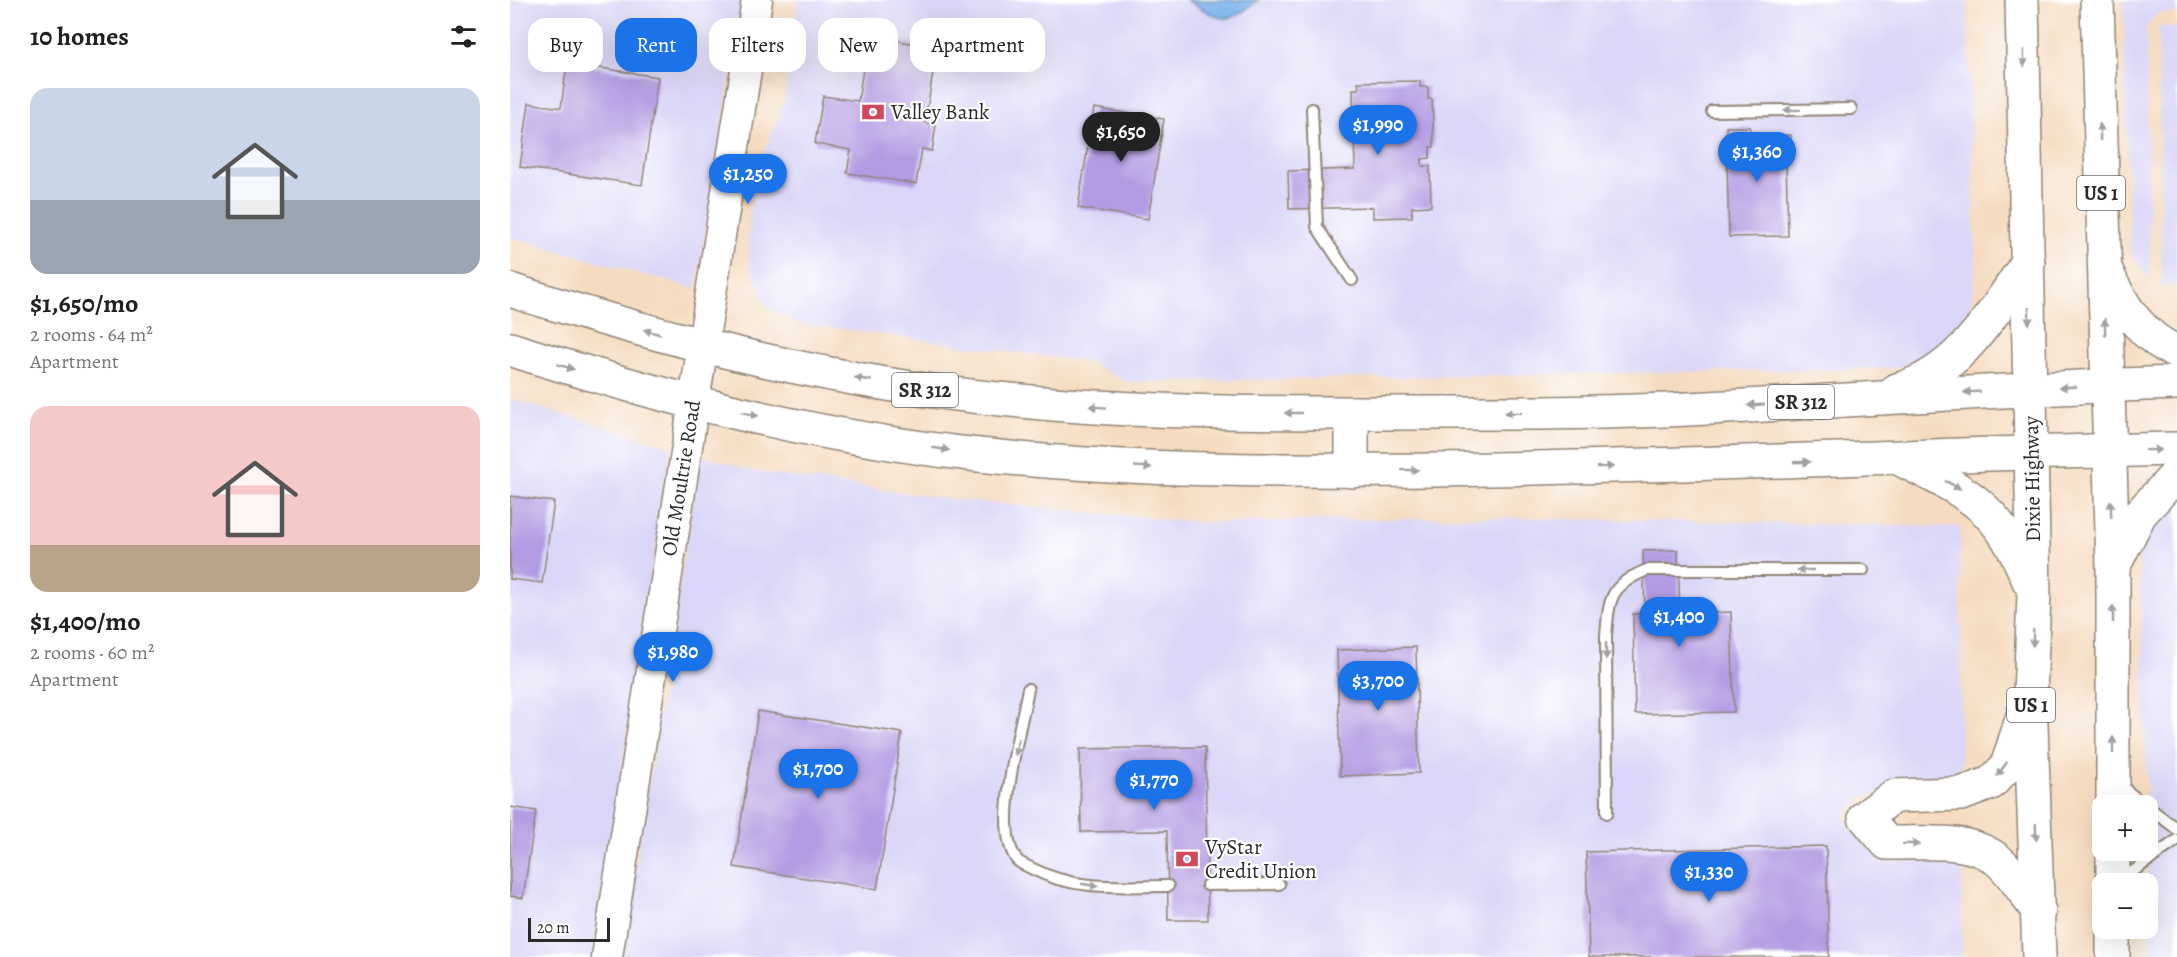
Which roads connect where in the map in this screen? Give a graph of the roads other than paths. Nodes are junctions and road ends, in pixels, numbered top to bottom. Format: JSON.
{"nodes":[{"id":1,"x":757,"y":0,"type":"edge"},
{"id":2,"x":2022,"y":0,"type":"edge"},
{"id":3,"x":2097,"y":0,"type":"edge"},
{"id":4,"x":1312,"y":109,"type":"dead end"},
{"id":5,"x":1851,"y":109,"type":"dead end"},
{"id":6,"x":1712,"y":111,"type":"dead end"},
{"id":7,"x":2028,"y":262,"type":"junction"},
{"id":8,"x":2102,"y":262,"type":"junction"},
{"id":9,"x":1352,"y":280,"type":"dead end"},
{"id":10,"x":510,"y":291,"type":"edge"},
{"id":11,"x":701,"y":346,"type":"junction"},
{"id":12,"x":510,"y":349,"type":"edge"},
{"id":13,"x":2177,"y":352,"type":"edge"},
{"id":14,"x":2177,"y":383,"type":"edge"},
{"id":15,"x":2107,"y":386,"type":"junction"},
{"id":16,"x":2030,"y":388,"type":"junction"},
{"id":17,"x":1872,"y":398,"type":"junction"},
{"id":18,"x":693,"y":402,"type":"junction"},
{"id":19,"x":1352,"y":413,"type":"junction"},
{"id":20,"x":2177,"y":449,"type":"edge"},
{"id":21,"x":2109,"y":450,"type":"junction"},
{"id":22,"x":2032,"y":453,"type":"junction"},
{"id":23,"x":1900,"y":459,"type":"junction"},
{"id":24,"x":1352,"y":471,"type":"junction"},
{"id":25,"x":2177,"y":474,"type":"edge"},
{"id":26,"x":2113,"y":567,"type":"junction"},
{"id":27,"x":1863,"y":570,"type":"dead end"},
{"id":28,"x":2034,"y":594,"type":"junction"},
{"id":29,"x":1028,"y":689,"type":"dead end"},
{"id":30,"x":2030,"y":696,"type":"junction"},
{"id":31,"x":2113,"y":793,"type":"edge"},
{"id":32,"x":1607,"y":813,"type":"dead end"},
{"id":33,"x":2158,"y":814,"type":"edge"},
{"id":34,"x":2177,"y":829,"type":"edge"},
{"id":35,"x":2177,"y":840,"type":"edge"},
{"id":36,"x":2130,"y":873,"type":"edge"},
{"id":37,"x":1279,"y":884,"type":"dead end"},
{"id":38,"x":1207,"y":885,"type":"dead end"},
{"id":39,"x":1168,"y":886,"type":"dead end"},
{"id":40,"x":2039,"y":912,"type":"junction"},
{"id":41,"x":2113,"y":939,"type":"edge"},
{"id":42,"x":607,"y":957,"type":"edge"},
{"id":43,"x":2039,"y":957,"type":"edge"},
{"id":44,"x":2113,"y":957,"type":"edge"}],
"edges":[{"from":1,"to":11,"type":"main road","name":"Old Moultrie Road"},
{"from":2,"to":7,"type":"main road","name":"Dixie Highway","number":"US 1","one_way":true},
{"from":8,"to":3,"type":"main road","number":"US 1","one_way":true},
{"from":4,"to":9,"type":"lane"},
{"from":5,"to":6,"type":"lane","one_way":true},
{"from":7,"to":16,"type":"main road","name":"Dixie Highway","number":"US 1","one_way":true},
{"from":7,"to":17,"type":"main road"},
{"from":8,"to":13,"type":"main road"},
{"from":15,"to":8,"type":"main road","number":"US 1","one_way":true},
{"from":11,"to":10,"type":"main road","number":"SR 312","one_way":true},
{"from":11,"to":18,"type":"main road","name":"Old Moultrie Road"},
{"from":19,"to":11,"type":"main road","number":"SR 312","one_way":true},
{"from":12,"to":18,"type":"main road","one_way":true},
{"from":14,"to":15,"type":"main road","number":"SR 312"},
{"from":15,"to":16,"type":"main road","number":"SR 312","one_way":true},
{"from":15,"to":21,"type":"main road","number":"US 1"},
{"from":16,"to":17,"type":"main road","number":"SR 312","one_way":true},
{"from":16,"to":22,"type":"main road","name":"Dixie Highway","number":"US 1"},
{"from":17,"to":19,"type":"main road","number":"SR 312","one_way":true},
{"from":18,"to":24,"type":"main road","one_way":true},
{"from":18,"to":42,"type":"main road","name":"Old Moultrie Road"},
{"from":19,"to":24,"type":"main road"},
{"from":21,"to":20,"type":"main road","one_way":true},
{"from":21,"to":22,"type":"main road"},
{"from":26,"to":21,"type":"main road","number":"US 1","one_way":true},
{"from":22,"to":23,"type":"main road"},
{"from":22,"to":28,"type":"main road","name":"Dixie Highway","number":"US 1"},
{"from":24,"to":23,"type":"main road","one_way":true},
{"from":23,"to":28,"type":"main road","one_way":true},
{"from":25,"to":26,"type":"main road"},
{"from":31,"to":26,"type":"main road","number":"US 1","one_way":true},
{"from":27,"to":32,"type":"lane","one_way":true},
{"from":28,"to":30,"type":"main road","name":"Dixie Highway","number":"US 1","one_way":true},
{"from":29,"to":39,"type":"lane","one_way":true},
{"from":30,"to":40,"type":"main road","name":"Dixie Highway","number":"US 1","one_way":true},
{"from":30,"to":40,"type":"main road","one_way":true},
{"from":33,"to":34,"type":"lane"},
{"from":35,"to":36,"type":"lane"},
{"from":37,"to":38,"type":"lane"},
{"from":40,"to":43,"type":"main road","name":"Dixie Highway","number":"US 1"},
{"from":41,"to":44,"type":"main road"}]}
